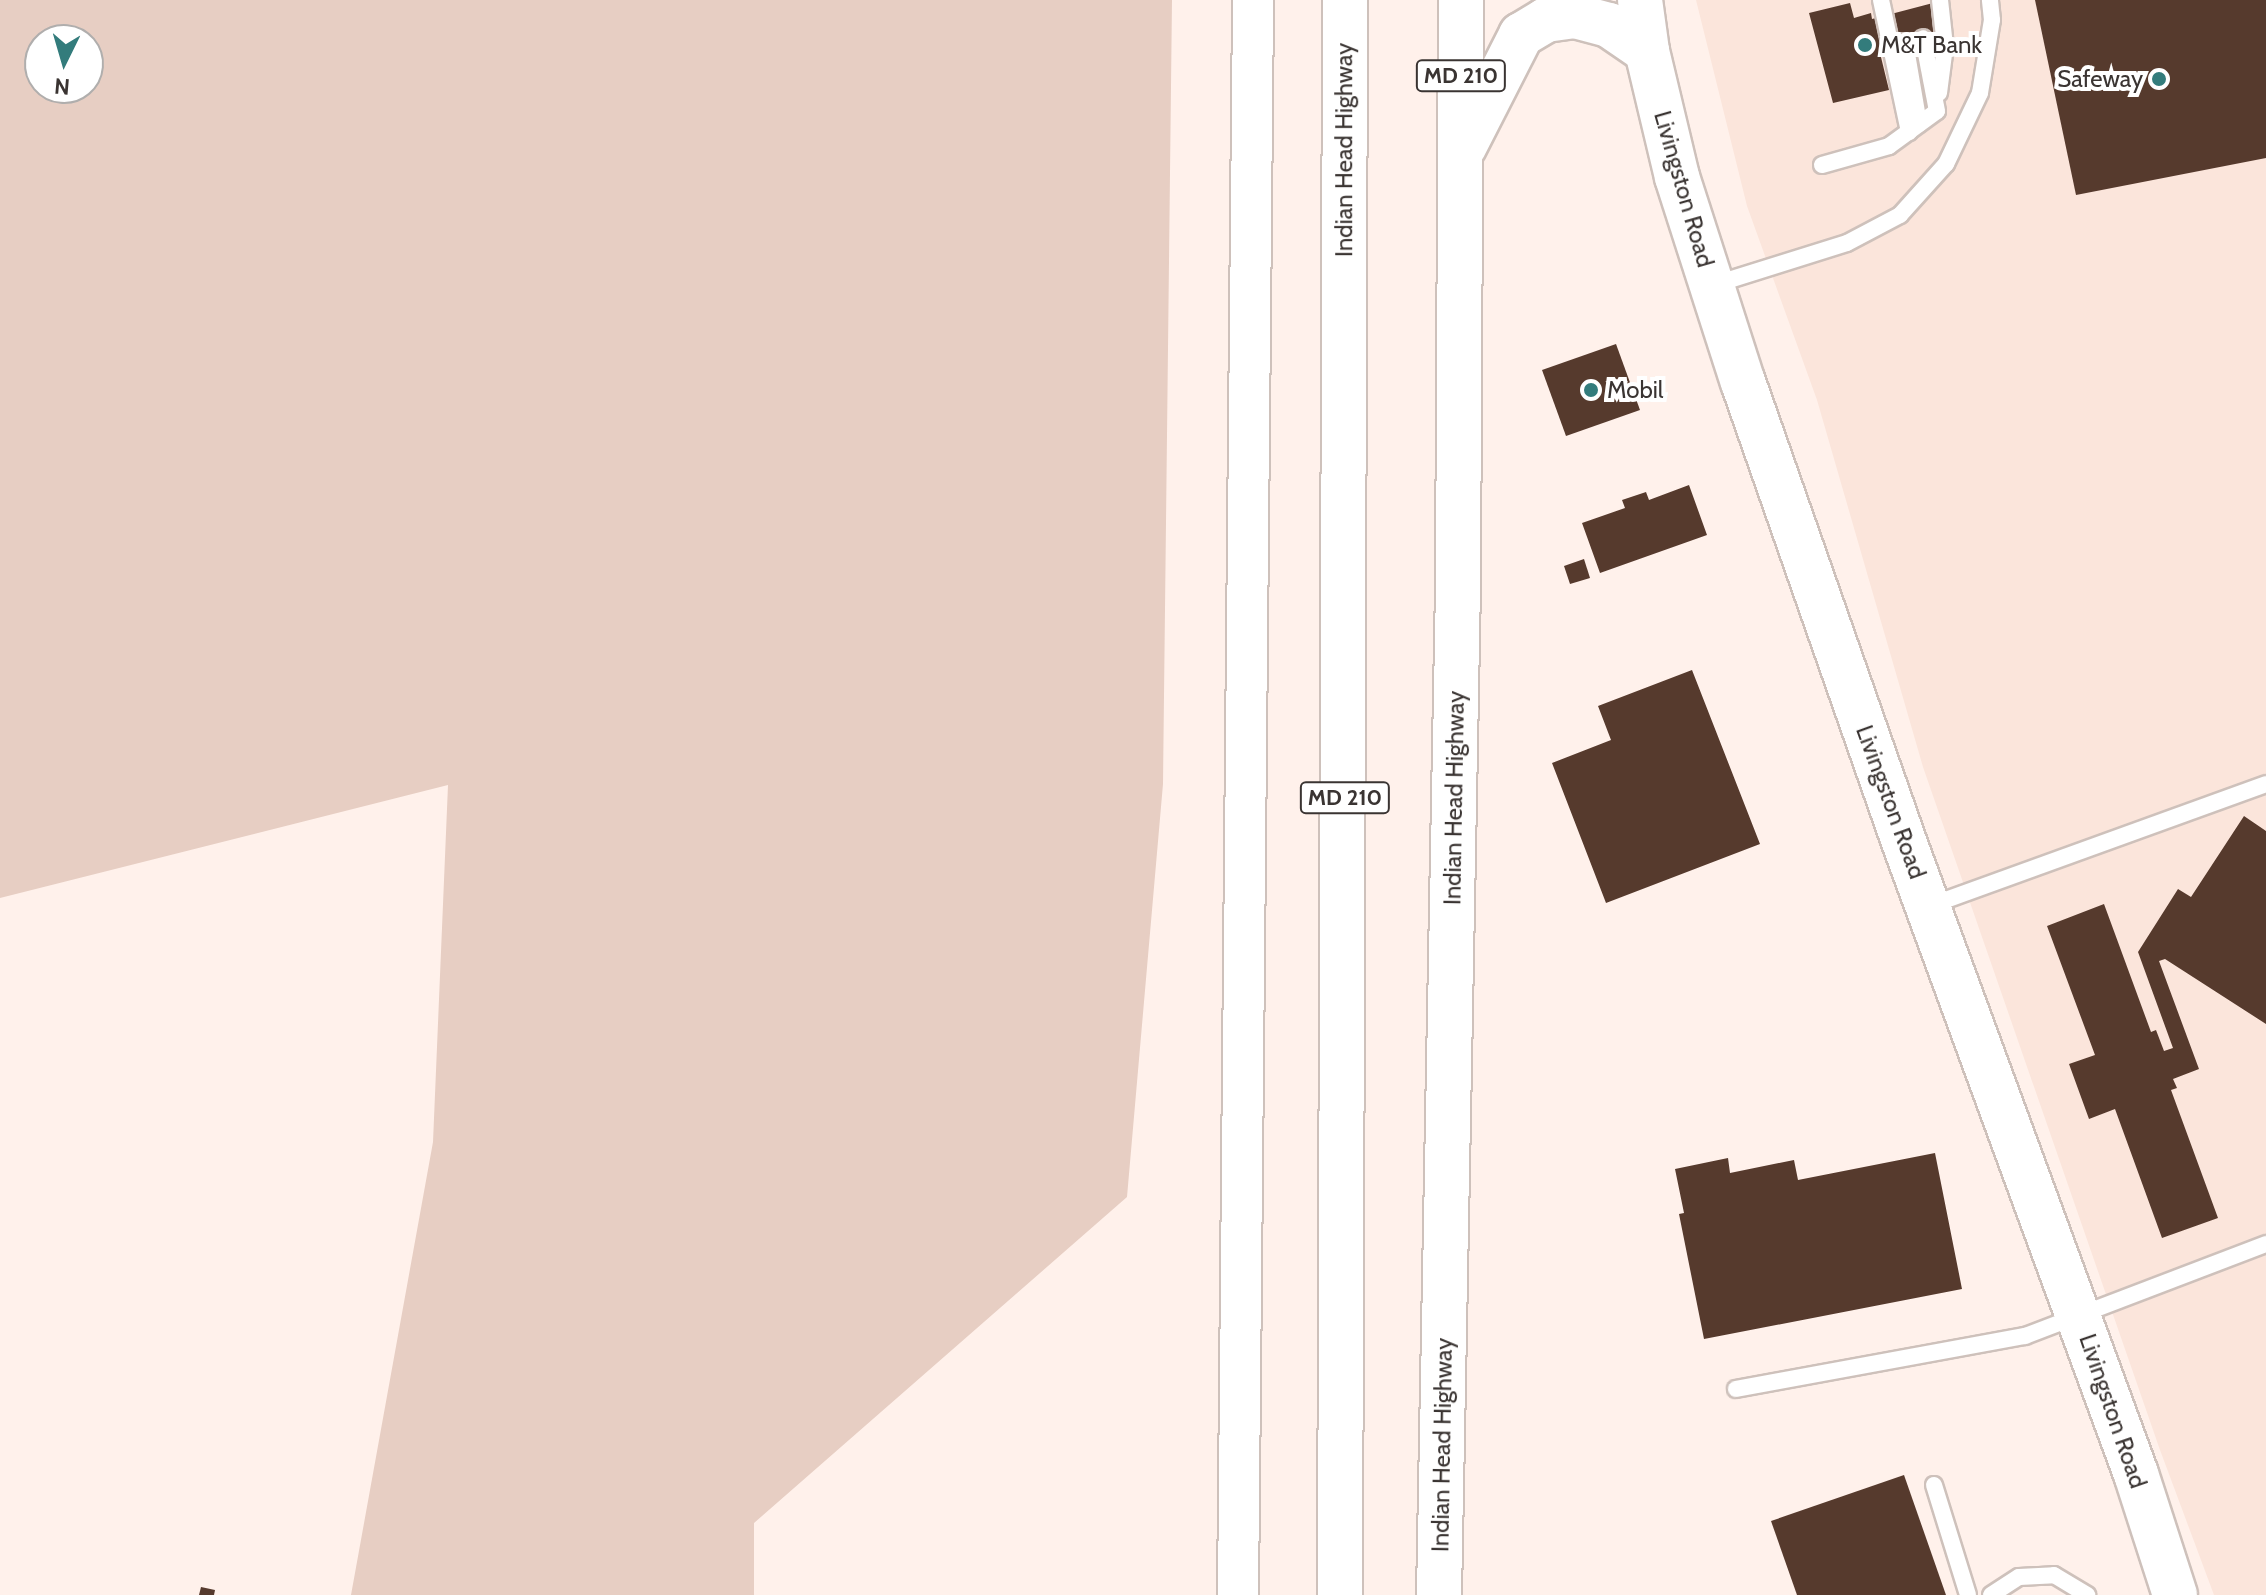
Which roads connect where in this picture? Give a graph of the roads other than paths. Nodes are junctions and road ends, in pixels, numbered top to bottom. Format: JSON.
{"nodes":[{"id":1,"x":1253,"y":0,"type":"edge"},
{"id":2,"x":1345,"y":0,"type":"edge"},
{"id":3,"x":1461,"y":0,"type":"edge"},
{"id":4,"x":1640,"y":0,"type":"edge"},
{"id":5,"x":1940,"y":0,"type":"edge"},
{"id":6,"x":1990,"y":0,"type":"edge"},
{"id":7,"x":1889,"y":2,"type":"edge"},
{"id":8,"x":1923,"y":38,"type":"dead end"},
{"id":9,"x":1905,"y":42,"type":"dead end"},
{"id":10,"x":1647,"y":51,"type":"junction"},
{"id":11,"x":1937,"y":111,"type":"junction"},
{"id":12,"x":1914,"y":128,"type":"junction"},
{"id":13,"x":1461,"y":153,"type":"junction"},
{"id":14,"x":1822,"y":165,"type":"dead end"},
{"id":15,"x":1712,"y":286,"type":"junction"},
{"id":16,"x":2266,"y":784,"type":"edge"},
{"id":17,"x":1929,"y":906,"type":"junction"},
{"id":18,"x":2266,"y":1244,"type":"edge"},
{"id":19,"x":2080,"y":1317,"type":"junction"},
{"id":20,"x":1736,"y":1389,"type":"dead end"},
{"id":21,"x":1934,"y":1485,"type":"dead end"},
{"id":22,"x":1238,"y":1595,"type":"edge"},
{"id":23,"x":1340,"y":1595,"type":"edge"},
{"id":24,"x":1439,"y":1595,"type":"edge"},
{"id":25,"x":1968,"y":1595,"type":"edge"},
{"id":26,"x":1991,"y":1595,"type":"edge"},
{"id":27,"x":2087,"y":1595,"type":"edge"},
{"id":28,"x":2175,"y":1595,"type":"edge"}],
"edges":[{"from":1,"to":22,"type":"street"},
{"from":2,"to":23,"type":"main road","name":"Indian Head Highway","number":"MD 210"},
{"from":3,"to":13,"type":"main road","name":"Indian Head Highway","number":"MD 210"},
{"from":4,"to":10,"type":"main road","name":"Livingston Road"},
{"from":5,"to":11,"type":"lane"},
{"from":6,"to":15,"type":"lane"},
{"from":7,"to":12,"type":"lane"},
{"from":8,"to":11,"type":"lane"},
{"from":9,"to":12,"type":"lane"},
{"from":10,"to":13,"type":"main road"},
{"from":10,"to":15,"type":"main road","name":"Livingston Road"},
{"from":11,"to":12,"type":"lane"},
{"from":12,"to":14,"type":"lane"},
{"from":13,"to":24,"type":"main road","name":"Indian Head Highway","number":"MD 210"},
{"from":15,"to":17,"type":"main road","name":"Livingston Road"},
{"from":16,"to":17,"type":"lane"},
{"from":17,"to":19,"type":"main road","name":"Livingston Road"},
{"from":18,"to":19,"type":"lane"},
{"from":19,"to":20,"type":"lane"},
{"from":19,"to":28,"type":"main road","name":"Livingston Road"},
{"from":21,"to":25,"type":"lane"},
{"from":26,"to":27,"type":"lane"}]}
